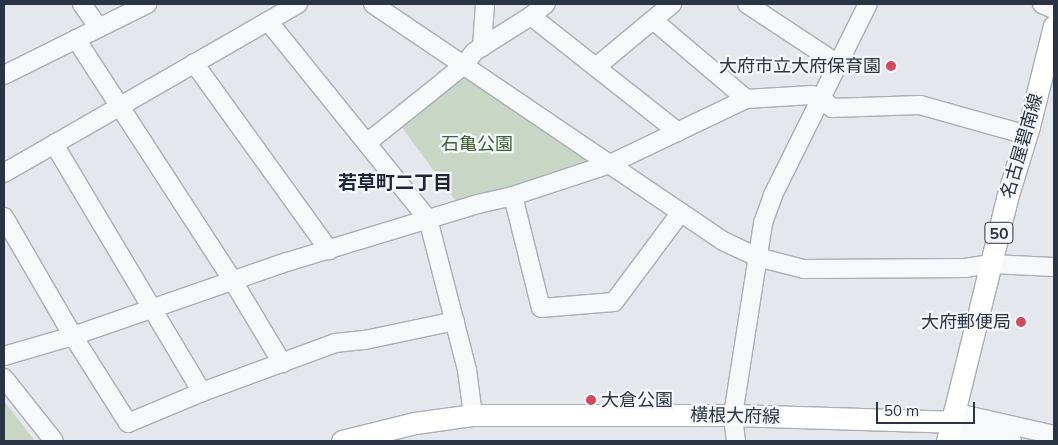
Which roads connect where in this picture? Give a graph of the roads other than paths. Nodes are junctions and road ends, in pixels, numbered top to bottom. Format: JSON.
{"nodes":[{"id":1,"x":82,"y":4,"type":"edge"},
{"id":2,"x":147,"y":4,"type":"edge"},
{"id":3,"x":298,"y":4,"type":"edge"},
{"id":4,"x":373,"y":4,"type":"edge"},
{"id":5,"x":485,"y":4,"type":"edge"},
{"id":6,"x":546,"y":4,"type":"edge"},
{"id":7,"x":672,"y":4,"type":"edge"},
{"id":8,"x":747,"y":4,"type":"edge"},
{"id":9,"x":868,"y":4,"type":"edge"},
{"id":10,"x":1042,"y":4,"type":"edge"},
{"id":11,"x":1054,"y":9,"type":"edge"},
{"id":12,"x":531,"y":16,"type":"junction"},
{"id":13,"x":653,"y":20,"type":"junction"},
{"id":14,"x":268,"y":21,"type":"junction"},
{"id":15,"x":1054,"y":26,"type":"edge"},
{"id":16,"x":98,"y":27,"type":"junction"},
{"id":17,"x":76,"y":39,"type":"junction"},
{"id":18,"x":482,"y":47,"type":"junction"},
{"id":19,"x":194,"y":63,"type":"junction"},
{"id":20,"x":838,"y":64,"type":"junction"},
{"id":21,"x":464,"y":65,"type":"junction"},
{"id":22,"x":596,"y":67,"type":"junction"},
{"id":23,"x":4,"y":75,"type":"edge"},
{"id":24,"x":821,"y":98,"type":"junction"},
{"id":25,"x":746,"y":99,"type":"junction"},
{"id":26,"x":119,"y":107,"type":"junction"},
{"id":27,"x":678,"y":132,"type":"junction"},
{"id":28,"x":1027,"y":135,"type":"junction"},
{"id":29,"x":368,"y":142,"type":"junction"},
{"id":30,"x":54,"y":144,"type":"junction"},
{"id":31,"x":610,"y":164,"type":"junction"},
{"id":32,"x":4,"y":173,"type":"edge"},
{"id":33,"x":513,"y":196,"type":"junction"},
{"id":34,"x":681,"y":212,"type":"junction"},
{"id":35,"x":4,"y":217,"type":"edge"},
{"id":36,"x":428,"y":219,"type":"junction"},
{"id":37,"x":329,"y":250,"type":"junction"},
{"id":38,"x":756,"y":257,"type":"junction"},
{"id":39,"x":991,"y":264,"type":"junction"},
{"id":40,"x":1054,"y":267,"type":"edge"},
{"id":41,"x":233,"y":281,"type":"junction"},
{"id":42,"x":151,"y":308,"type":"junction"},
{"id":43,"x":455,"y":321,"type":"junction"},
{"id":44,"x":73,"y":336,"type":"junction"},
{"id":45,"x":4,"y":356,"type":"edge"},
{"id":46,"x":282,"y":363,"type":"junction"},
{"id":47,"x":4,"y":378,"type":"edge"},
{"id":48,"x":202,"y":392,"type":"junction"},
{"id":49,"x":473,"y":415,"type":"junction"},
{"id":50,"x":733,"y":415,"type":"junction"},
{"id":51,"x":950,"y":426,"type":"edge"},
{"id":52,"x":1054,"y":435,"type":"edge"},
{"id":53,"x":54,"y":441,"type":"edge"},
{"id":54,"x":342,"y":441,"type":"edge"},
{"id":55,"x":736,"y":441,"type":"edge"},
{"id":56,"x":1012,"y":441,"type":"edge"}],
"edges":[{"from":1,"to":16,"type":"street"},
{"from":2,"to":16,"type":"street"},
{"from":3,"to":14,"type":"street"},
{"from":4,"to":21,"type":"street"},
{"from":5,"to":18,"type":"street"},
{"from":6,"to":12,"type":"street"},
{"from":7,"to":13,"type":"street"},
{"from":8,"to":20,"type":"street"},
{"from":9,"to":20,"type":"street"},
{"from":10,"to":11,"type":"street"},
{"from":12,"to":18,"type":"street"},
{"from":12,"to":22,"type":"street"},
{"from":13,"to":22,"type":"street"},
{"from":13,"to":25,"type":"street"},
{"from":14,"to":19,"type":"street"},
{"from":14,"to":29,"type":"street"},
{"from":15,"to":28,"type":"main road","name":"名古屋碧南線","number":"50"},
{"from":16,"to":17,"type":"street"},
{"from":17,"to":23,"type":"street"},
{"from":17,"to":26,"type":"street"},
{"from":18,"to":21,"type":"street"},
{"from":19,"to":26,"type":"street"},
{"from":19,"to":37,"type":"street"},
{"from":20,"to":24,"type":"street"},
{"from":21,"to":29,"type":"street"},
{"from":21,"to":31,"type":"street"},
{"from":22,"to":27,"type":"street"},
{"from":24,"to":25,"type":"street"},
{"from":24,"to":28,"type":"street"},
{"from":24,"to":38,"type":"street"},
{"from":25,"to":27,"type":"street"},
{"from":26,"to":30,"type":"street"},
{"from":26,"to":41,"type":"street"},
{"from":27,"to":31,"type":"street"},
{"from":28,"to":39,"type":"main road","name":"名古屋碧南線","number":"50"},
{"from":29,"to":36,"type":"street"},
{"from":30,"to":32,"type":"street"},
{"from":30,"to":42,"type":"street"},
{"from":31,"to":33,"type":"street"},
{"from":31,"to":34,"type":"street"},
{"from":33,"to":34,"type":"street"},
{"from":33,"to":36,"type":"street"},
{"from":34,"to":38,"type":"street"},
{"from":35,"to":44,"type":"street"},
{"from":36,"to":37,"type":"street"},
{"from":36,"to":43,"type":"street"},
{"from":37,"to":41,"type":"street"},
{"from":38,"to":39,"type":"street"},
{"from":38,"to":50,"type":"street"},
{"from":39,"to":40,"type":"street"},
{"from":39,"to":51,"type":"main road","name":"名古屋碧南線","number":"50"},
{"from":41,"to":42,"type":"street"},
{"from":41,"to":46,"type":"street"},
{"from":42,"to":44,"type":"street"},
{"from":42,"to":48,"type":"street"},
{"from":43,"to":46,"type":"street"},
{"from":43,"to":49,"type":"street"},
{"from":44,"to":45,"type":"street"},
{"from":44,"to":48,"type":"street"},
{"from":46,"to":48,"type":"street"},
{"from":47,"to":53,"type":"street"},
{"from":49,"to":50,"type":"main road","name":"横根大府線"},
{"from":49,"to":54,"type":"main road","name":"横根大府線"},
{"from":50,"to":51,"type":"main road","name":"横根大府線"},
{"from":50,"to":55,"type":"street"},
{"from":51,"to":52,"type":"street"},
{"from":51,"to":56,"type":"street"}]}
